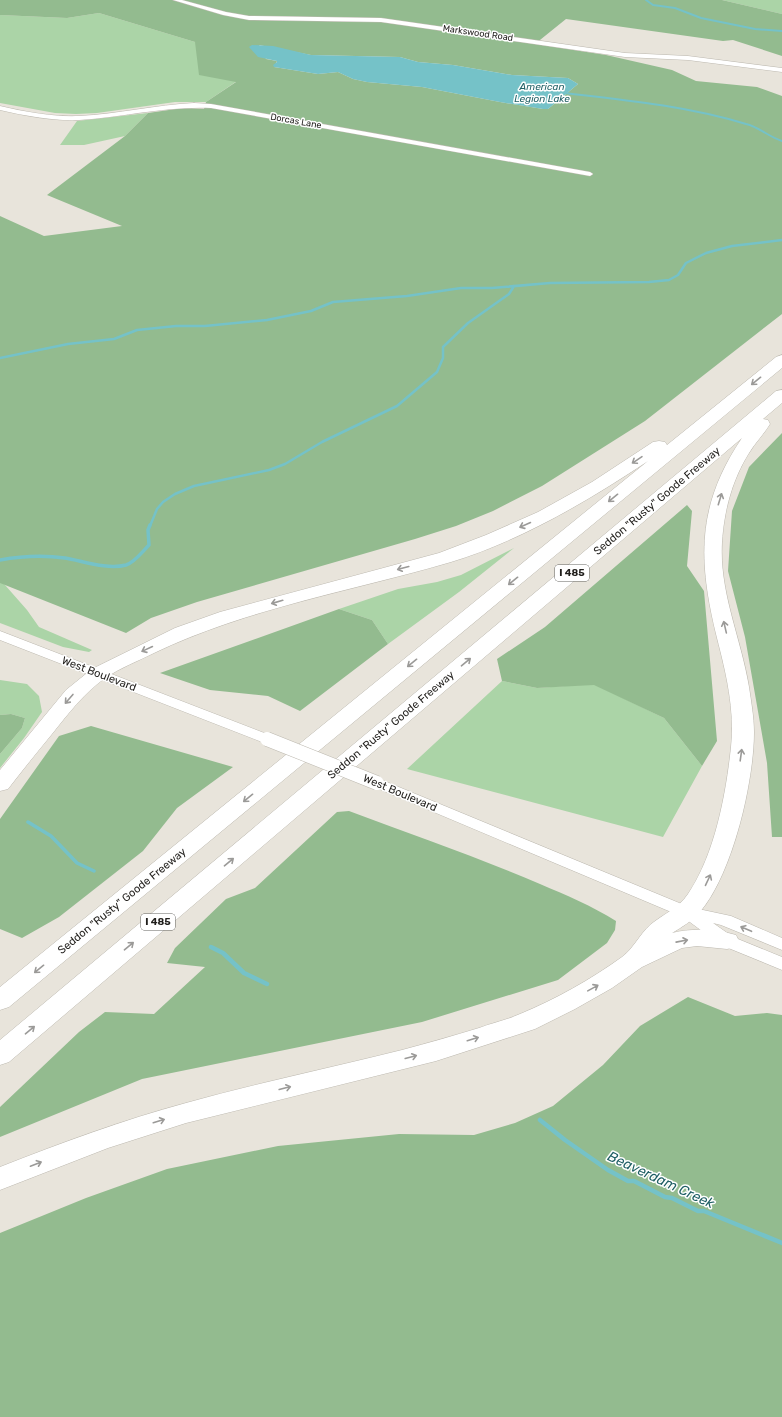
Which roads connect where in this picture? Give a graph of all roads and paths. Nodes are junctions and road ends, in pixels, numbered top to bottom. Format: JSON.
{"nodes":[{"id":1,"x":176,"y":0,"type":"edge"},
{"id":2,"x":782,"y":70,"type":"edge"},
{"id":3,"x":0,"y":108,"type":"edge"},
{"id":4,"x":590,"y":174,"type":"dead end"},
{"id":5,"x":782,"y":360,"type":"edge"},
{"id":6,"x":782,"y":395,"type":"edge"},
{"id":7,"x":730,"y":403,"type":"junction"},
{"id":8,"x":782,"y":403,"type":"edge"},
{"id":9,"x":0,"y":636,"type":"edge"},
{"id":10,"x":99,"y":673,"type":"junction"},
{"id":11,"x":0,"y":784,"type":"edge"},
{"id":12,"x":686,"y":912,"type":"junction"},
{"id":13,"x":727,"y":941,"type":"junction"},
{"id":14,"x":782,"y":944,"type":"edge"},
{"id":15,"x":633,"y":961,"type":"junction"},
{"id":16,"x":782,"y":964,"type":"edge"},
{"id":17,"x":0,"y":1001,"type":"edge"},
{"id":18,"x":0,"y":1055,"type":"edge"},
{"id":19,"x":0,"y":1178,"type":"edge"}],
"edges":[{"from":1,"to":2,"type":"street","name":"Markswood Road"},
{"from":3,"to":4,"type":"street","name":"Dorcas Lane"},
{"from":5,"to":7,"type":"highway","name":"Seddon \"Rusty\" Goode Freeway","number":"I 485","one_way":true},
{"from":18,"to":6,"type":"highway","name":"Seddon \"Rusty\" Goode Freeway","number":"I 485","one_way":true},
{"from":7,"to":10,"type":"highway","one_way":true},
{"from":7,"to":17,"type":"highway","name":"Seddon \"Rusty\" Goode Freeway","number":"I 485","one_way":true},
{"from":12,"to":8,"type":"highway","one_way":true},
{"from":9,"to":10,"type":"street","name":"West Boulevard"},
{"from":10,"to":11,"type":"highway","one_way":true},
{"from":10,"to":12,"type":"street","name":"West Boulevard","bridge":true},
{"from":12,"to":13,"type":"street","name":"West Boulevard"},
{"from":14,"to":12,"type":"street","name":"West Boulevard","one_way":true},
{"from":12,"to":15,"type":"highway"},
{"from":15,"to":13,"type":"highway","one_way":true},
{"from":13,"to":16,"type":"street","name":"West Boulevard"},
{"from":19,"to":15,"type":"highway","one_way":true}]}
